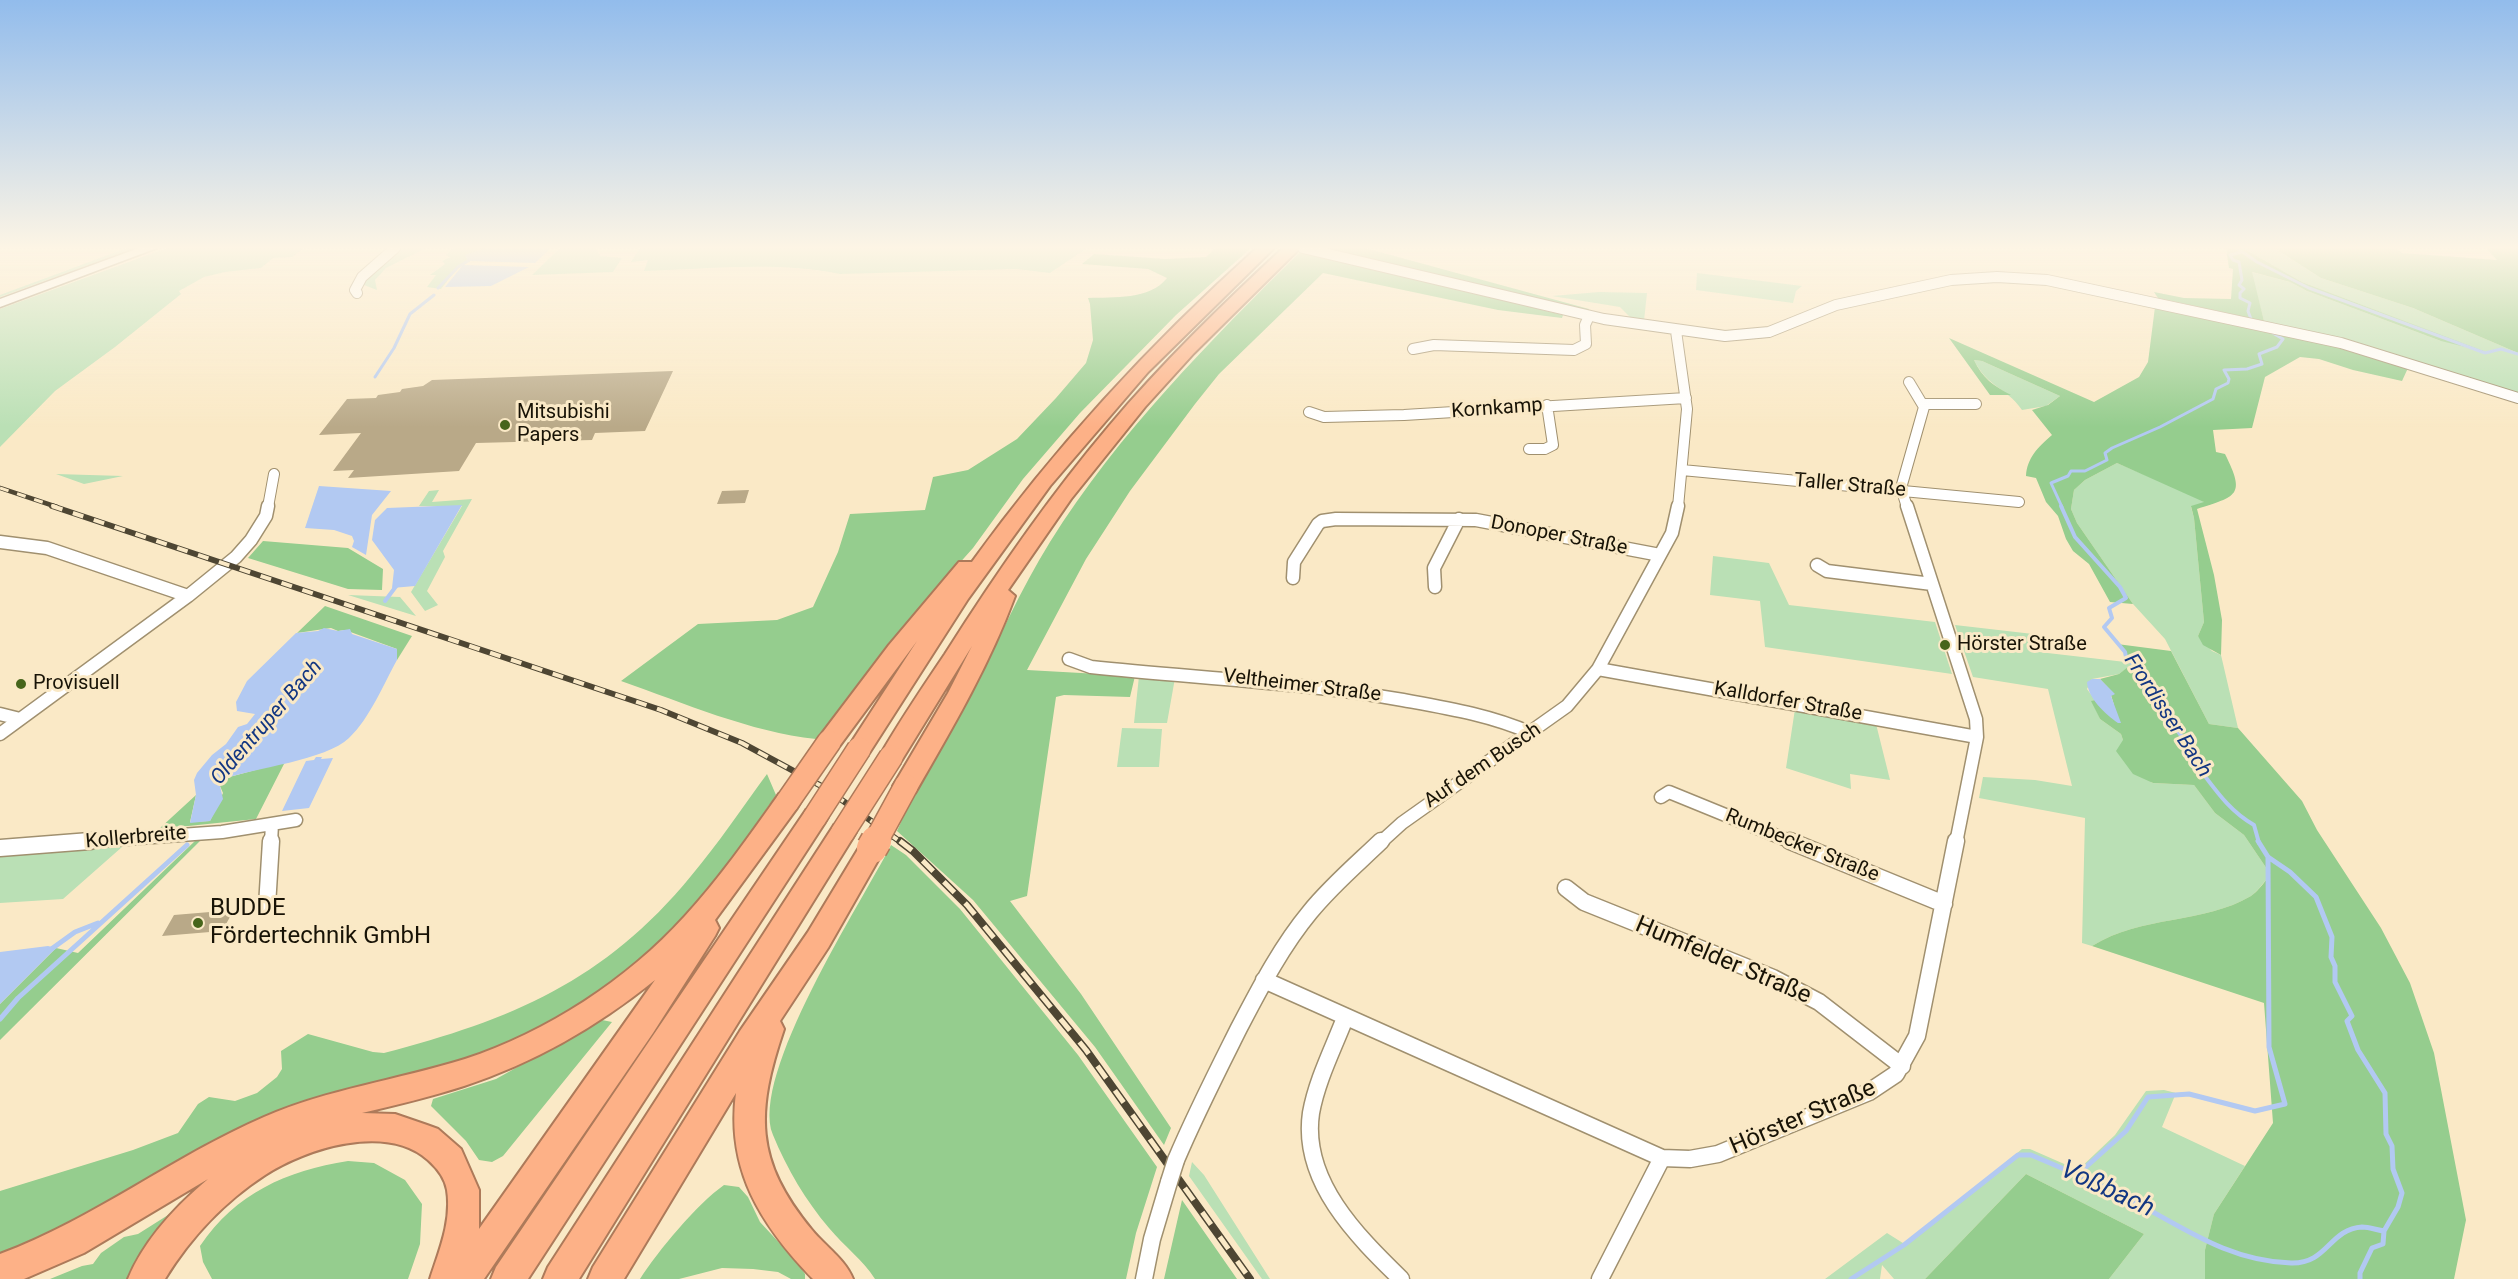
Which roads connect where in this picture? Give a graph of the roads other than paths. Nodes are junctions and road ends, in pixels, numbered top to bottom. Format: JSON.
{"nodes":[{"id":1,"x":1201,"y":308,"type":"edge"},
{"id":2,"x":1228,"y":308,"type":"edge"},
{"id":3,"x":1553,"y":308,"type":"edge"},
{"id":4,"x":1829,"y":308,"type":"edge"},
{"id":5,"x":2178,"y":308,"type":"edge"},
{"id":6,"x":1588,"y":316,"type":"junction"},
{"id":7,"x":1676,"y":331,"type":"junction"},
{"id":8,"x":1413,"y":350,"type":"dead end"},
{"id":9,"x":1909,"y":382,"type":"dead end"},
{"id":10,"x":1686,"y":398,"type":"junction"},
{"id":11,"x":2518,"y":398,"type":"edge"},
{"id":12,"x":1924,"y":404,"type":"junction"},
{"id":13,"x":1976,"y":404,"type":"dead end"},
{"id":14,"x":1547,"y":405,"type":"junction"},
{"id":15,"x":1309,"y":412,"type":"dead end"},
{"id":16,"x":1529,"y":449,"type":"dead end"},
{"id":17,"x":1682,"y":470,"type":"junction"},
{"id":18,"x":274,"y":474,"type":"dead end"},
{"id":19,"x":1903,"y":492,"type":"junction"},
{"id":20,"x":2019,"y":502,"type":"dead end"},
{"id":21,"x":1459,"y":519,"type":"junction"},
{"id":22,"x":1003,"y":536,"type":"junction"},
{"id":23,"x":0,"y":542,"type":"edge"},
{"id":24,"x":1660,"y":555,"type":"junction"},
{"id":25,"x":1817,"y":565,"type":"dead end"},
{"id":26,"x":1014,"y":566,"type":"junction"},
{"id":27,"x":1293,"y":578,"type":"dead end"},
{"id":28,"x":1932,"y":584,"type":"junction"},
{"id":29,"x":1435,"y":587,"type":"dead end"},
{"id":30,"x":188,"y":596,"type":"junction"},
{"id":31,"x":1069,"y":658,"type":"dead end"},
{"id":32,"x":1598,"y":669,"type":"junction"},
{"id":33,"x":0,"y":714,"type":"edge"},
{"id":34,"x":20,"y":719,"type":"junction"},
{"id":35,"x":1531,"y":733,"type":"junction"},
{"id":36,"x":0,"y":734,"type":"edge"},
{"id":37,"x":1977,"y":737,"type":"junction"},
{"id":38,"x":1661,"y":797,"type":"dead end"},
{"id":39,"x":296,"y":820,"type":"dead end"},
{"id":40,"x":272,"y":824,"type":"junction"},
{"id":41,"x":0,"y":848,"type":"edge"},
{"id":42,"x":737,"y":873,"type":"junction"},
{"id":43,"x":1566,"y":888,"type":"dead end"},
{"id":44,"x":1944,"y":904,"type":"junction"},
{"id":45,"x":267,"y":906,"type":"dead end"},
{"id":46,"x":1264,"y":980,"type":"junction"},
{"id":47,"x":791,"y":981,"type":"junction"},
{"id":48,"x":1345,"y":1018,"type":"junction"},
{"id":49,"x":1902,"y":1066,"type":"junction"},
{"id":50,"x":1662,"y":1158,"type":"junction"},
{"id":51,"x":0,"y":1271,"type":"edge"},
{"id":52,"x":145,"y":1279,"type":"edge"},
{"id":53,"x":447,"y":1279,"type":"edge"},
{"id":54,"x":464,"y":1279,"type":"edge"},
{"id":55,"x":508,"y":1279,"type":"edge"},
{"id":56,"x":560,"y":1279,"type":"edge"},
{"id":57,"x":605,"y":1279,"type":"edge"},
{"id":58,"x":836,"y":1279,"type":"edge"},
{"id":59,"x":1144,"y":1279,"type":"edge"},
{"id":60,"x":1401,"y":1279,"type":"edge"},
{"id":61,"x":1600,"y":1279,"type":"edge"}],
"edges":[{"from":1,"to":22,"type":"highway"},
{"from":2,"to":26,"type":"highway"},
{"from":3,"to":6,"type":"street"},
{"from":4,"to":7,"type":"street"},
{"from":5,"to":11,"type":"street"},
{"from":6,"to":7,"type":"street"},
{"from":6,"to":8,"type":"street"},
{"from":7,"to":10,"type":"street","name":"Auf dem Busch"},
{"from":9,"to":12,"type":"street"},
{"from":10,"to":14,"type":"street","name":"Kornkamp"},
{"from":10,"to":17,"type":"street","name":"Auf dem Busch"},
{"from":12,"to":13,"type":"street"},
{"from":12,"to":19,"type":"street","name":"Hörster Straße"},
{"from":14,"to":15,"type":"street","name":"Kornkamp"},
{"from":14,"to":16,"type":"street"},
{"from":17,"to":19,"type":"street","name":"Taller Straße"},
{"from":17,"to":24,"type":"street","name":"Auf dem Busch"},
{"from":18,"to":30,"type":"street"},
{"from":19,"to":20,"type":"street","name":"Taller Straße"},
{"from":19,"to":28,"type":"street","name":"Hörster Straße"},
{"from":21,"to":24,"type":"street","name":"Donoper Straße"},
{"from":21,"to":27,"type":"street","name":"Donoper Straße"},
{"from":21,"to":29,"type":"street"},
{"from":22,"to":42,"type":"highway","bridge":true},
{"from":22,"to":55,"type":"highway","bridge":true},
{"from":23,"to":30,"type":"street"},
{"from":24,"to":32,"type":"street","name":"Auf dem Busch"},
{"from":25,"to":28,"type":"street"},
{"from":26,"to":47,"type":"highway","bridge":true},
{"from":26,"to":56,"type":"highway","bridge":true},
{"from":28,"to":37,"type":"street","name":"Hörster Straße"},
{"from":30,"to":34,"type":"street"},
{"from":31,"to":35,"type":"street","name":"Veltheimer Straße"},
{"from":32,"to":35,"type":"street","name":"Auf dem Busch"},
{"from":32,"to":37,"type":"street","name":"Kalldorfer Straße"},
{"from":33,"to":34,"type":"street"},
{"from":34,"to":36,"type":"street"},
{"from":35,"to":46,"type":"street","name":"Auf dem Busch"},
{"from":37,"to":44,"type":"street","name":"Hörster Straße"},
{"from":38,"to":44,"type":"street","name":"Rumbecker Straße"},
{"from":39,"to":40,"type":"street","name":"Kollerbreite"},
{"from":40,"to":41,"type":"street","name":"Kollerbreite"},
{"from":40,"to":45,"type":"street"},
{"from":42,"to":51,"type":"highway"},
{"from":42,"to":54,"type":"highway"},
{"from":43,"to":49,"type":"street","name":"Humfelder Straße"},
{"from":44,"to":49,"type":"street","name":"Hörster Straße"},
{"from":46,"to":48,"type":"street","name":"Hörster Straße"},
{"from":46,"to":59,"type":"street","name":"Auf dem Busch","bridge":true},
{"from":47,"to":57,"type":"highway"},
{"from":47,"to":58,"type":"highway"},
{"from":48,"to":50,"type":"street","name":"Hörster Straße"},
{"from":48,"to":60,"type":"street"},
{"from":49,"to":50,"type":"street","name":"Hörster Straße"},
{"from":50,"to":61,"type":"street"},
{"from":52,"to":53,"type":"highway"}]}
